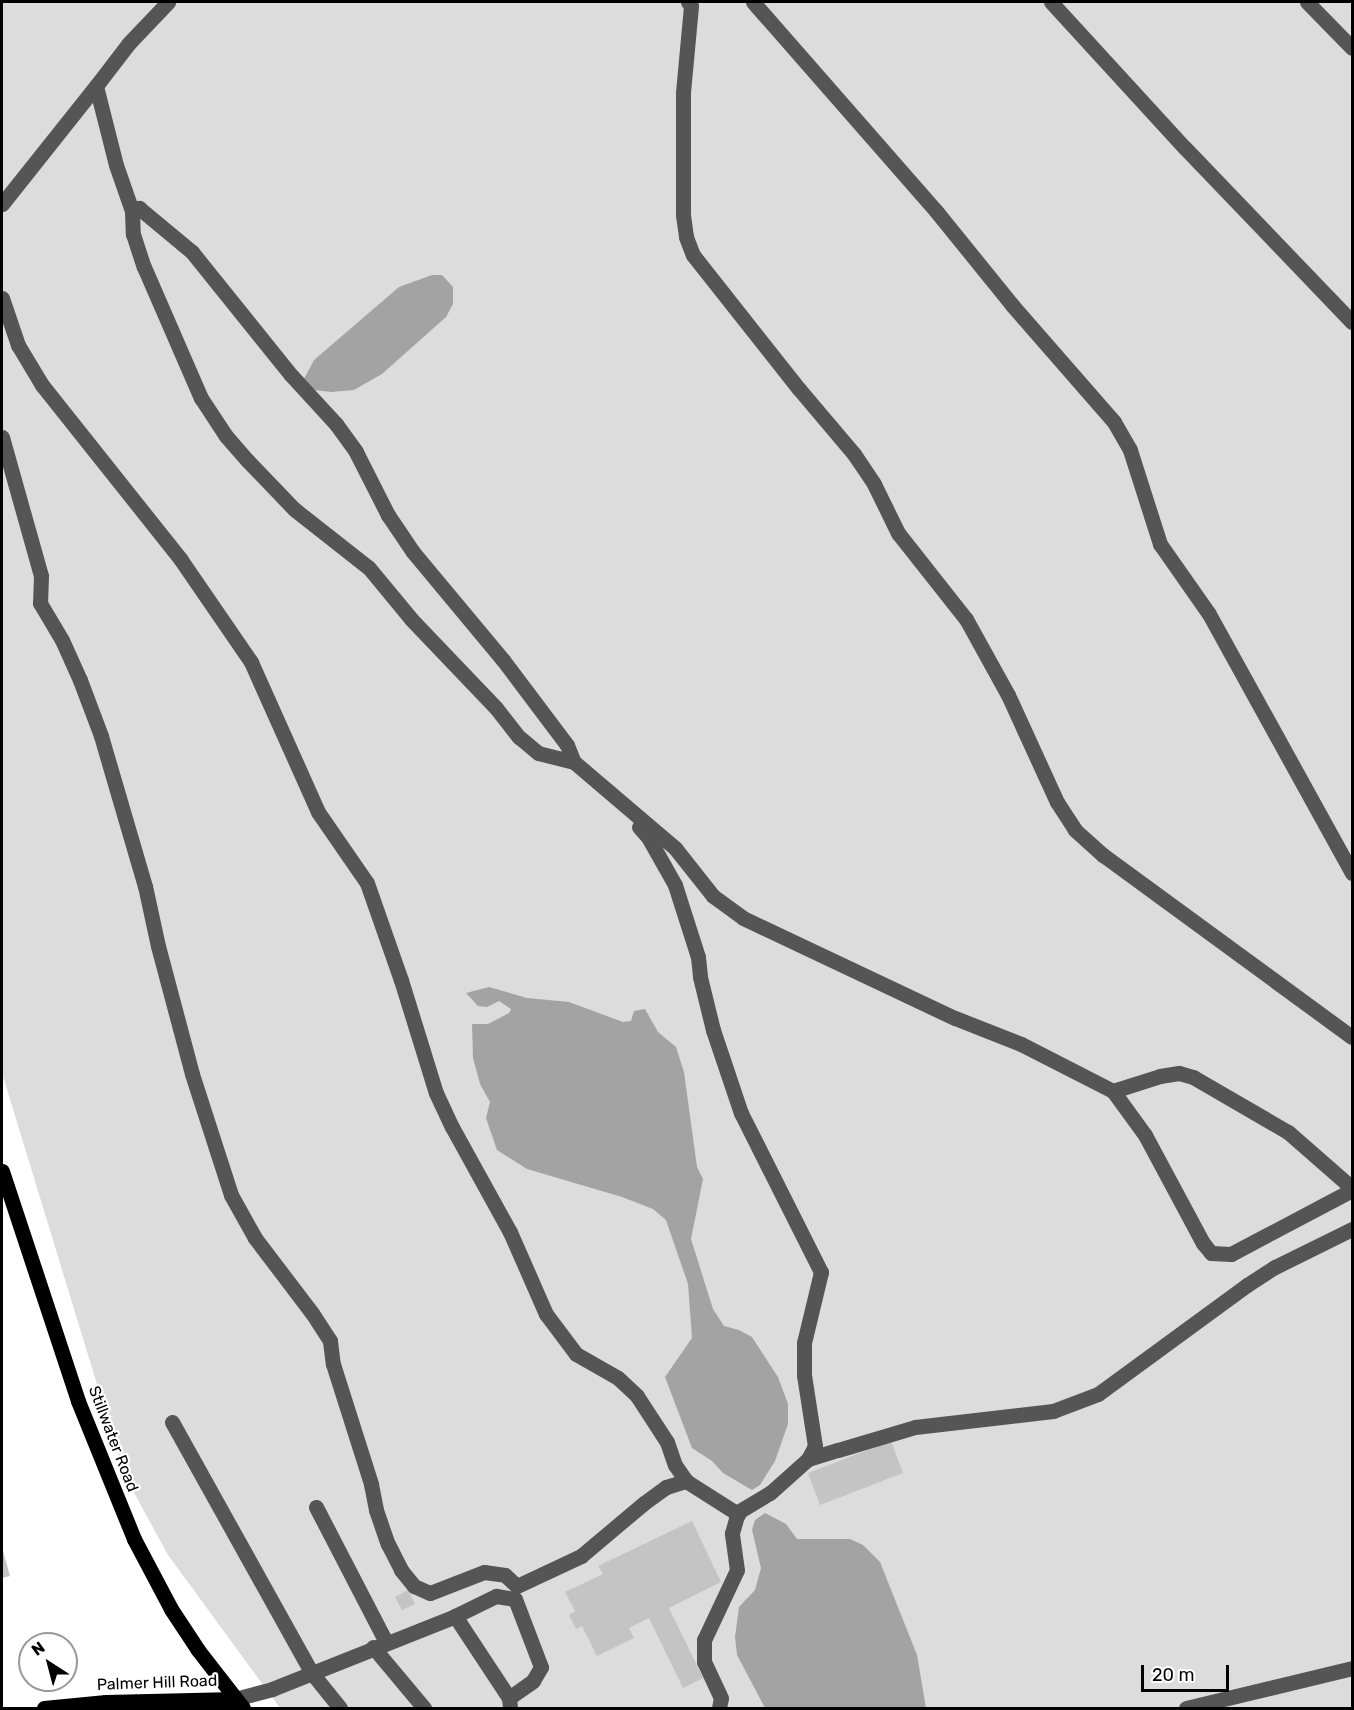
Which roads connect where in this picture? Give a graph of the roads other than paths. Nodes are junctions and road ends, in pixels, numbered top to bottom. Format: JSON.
{"nodes":[{"id":1,"x":168,"y":2,"type":"edge"},
{"id":2,"x":688,"y":2,"type":"edge"},
{"id":3,"x":753,"y":2,"type":"edge"},
{"id":4,"x":1051,"y":2,"type":"edge"},
{"id":5,"x":1306,"y":2,"type":"edge"},
{"id":6,"x":1353,"y":48,"type":"edge"},
{"id":7,"x":96,"y":86,"type":"junction"},
{"id":8,"x":2,"y":204,"type":"edge"},
{"id":9,"x":132,"y":211,"type":"junction"},
{"id":10,"x":2,"y":298,"type":"edge"},
{"id":11,"x":1353,"y":322,"type":"edge"},
{"id":12,"x":2,"y":437,"type":"edge"},
{"id":13,"x":574,"y":762,"type":"junction"},
{"id":14,"x":607,"y":791,"type":"junction"},
{"id":15,"x":1353,"y":873,"type":"edge"},
{"id":16,"x":1353,"y":1037,"type":"edge"},
{"id":17,"x":1113,"y":1091,"type":"junction"},
{"id":18,"x":2,"y":1171,"type":"edge"},
{"id":19,"x":1353,"y":1189,"type":"edge"},
{"id":20,"x":1353,"y":1229,"type":"edge"},
{"id":21,"x":172,"y":1422,"type":"dead end"},
{"id":22,"x":808,"y":1459,"type":"junction"},
{"id":23,"x":686,"y":1481,"type":"junction"},
{"id":24,"x":315,"y":1508,"type":"dead end"},
{"id":25,"x":738,"y":1514,"type":"junction"},
{"id":26,"x":516,"y":1593,"type":"junction"},
{"id":27,"x":454,"y":1616,"type":"junction"},
{"id":28,"x":379,"y":1645,"type":"junction"},
{"id":29,"x":1353,"y":1668,"type":"edge"},
{"id":30,"x":310,"y":1672,"type":"junction"},
{"id":31,"x":510,"y":1703,"type":"edge"},
{"id":32,"x":239,"y":1704,"type":"edge"},
{"id":33,"x":44,"y":1708,"type":"edge"},
{"id":34,"x":340,"y":1708,"type":"edge"},
{"id":35,"x":424,"y":1708,"type":"edge"},
{"id":36,"x":719,"y":1708,"type":"edge"},
{"id":37,"x":1186,"y":1708,"type":"edge"}],
"edges":[{"from":1,"to":7,"type":"lane"},
{"from":2,"to":16,"type":"lane"},
{"from":3,"to":15,"type":"lane"},
{"from":4,"to":11,"type":"lane"},
{"from":5,"to":6,"type":"lane"},
{"from":7,"to":8,"type":"lane"},
{"from":7,"to":9,"type":"lane"},
{"from":9,"to":13,"type":"lane"},
{"from":9,"to":13,"type":"lane"},
{"from":10,"to":23,"type":"lane"},
{"from":12,"to":26,"type":"lane"},
{"from":13,"to":14,"type":"lane"},
{"from":14,"to":17,"type":"lane"},
{"from":14,"to":22,"type":"lane"},
{"from":17,"to":19,"type":"lane"},
{"from":17,"to":19,"type":"lane"},
{"from":18,"to":32,"type":"main road","name":"Stillwater Road"},
{"from":20,"to":22,"type":"lane"},
{"from":21,"to":30,"type":"lane"},
{"from":22,"to":25,"type":"lane"},
{"from":23,"to":25,"type":"lane"},
{"from":23,"to":26,"type":"lane"},
{"from":24,"to":28,"type":"lane"},
{"from":25,"to":36,"type":"lane"},
{"from":26,"to":27,"type":"lane"},
{"from":26,"to":31,"type":"lane"},
{"from":27,"to":28,"type":"lane"},
{"from":27,"to":31,"type":"lane"},
{"from":28,"to":30,"type":"lane"},
{"from":28,"to":35,"type":"lane"},
{"from":29,"to":37,"type":"lane"},
{"from":30,"to":32,"type":"lane"},
{"from":30,"to":34,"type":"lane"},
{"from":32,"to":33,"type":"main road","name":"Palmer Hill Road"}]}
